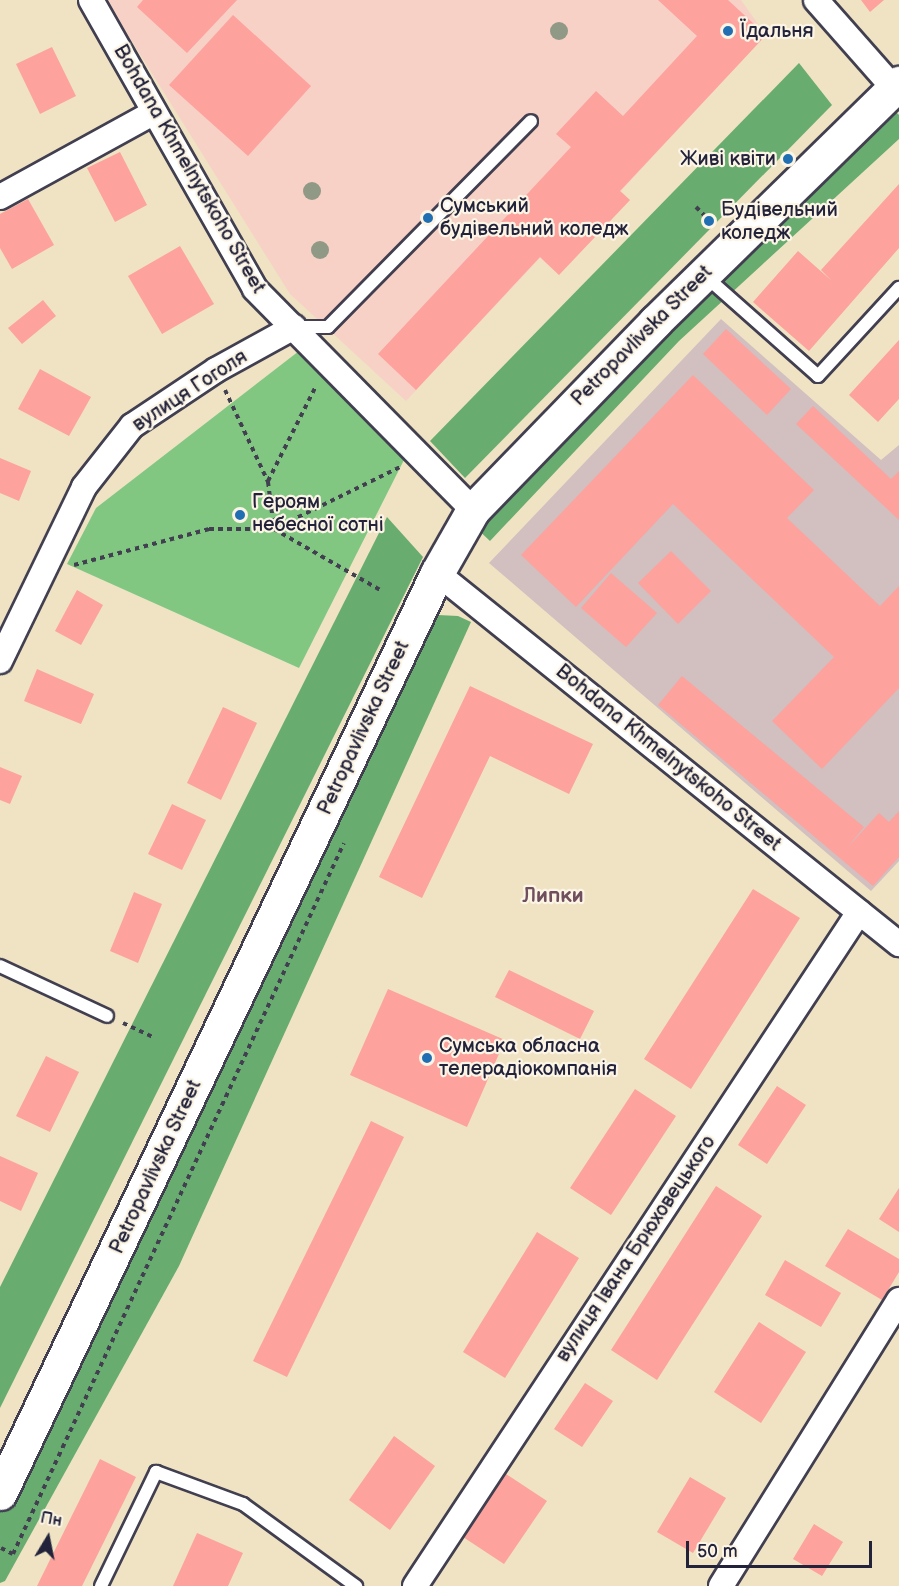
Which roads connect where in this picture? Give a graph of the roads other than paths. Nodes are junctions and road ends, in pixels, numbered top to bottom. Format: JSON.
{"nodes":[{"id":1,"x":91,"y":0,"type":"edge"},
{"id":2,"x":816,"y":0,"type":"edge"},
{"id":3,"x":897,"y":88,"type":"edge"},
{"id":4,"x":153,"y":113,"type":"junction"},
{"id":5,"x":531,"y":121,"type":"dead end"},
{"id":6,"x":0,"y":197,"type":"edge"},
{"id":7,"x":703,"y":274,"type":"junction"},
{"id":8,"x":899,"y":288,"type":"edge"},
{"id":9,"x":294,"y":327,"type":"junction"},
{"id":10,"x":473,"y":510,"type":"junction"},
{"id":11,"x":436,"y":573,"type":"junction"},
{"id":12,"x":0,"y":661,"type":"edge"},
{"id":13,"x":859,"y":912,"type":"junction"},
{"id":14,"x":899,"y":944,"type":"edge"},
{"id":15,"x":0,"y":966,"type":"edge"},
{"id":16,"x":107,"y":1016,"type":"road end"},
{"id":17,"x":899,"y":1300,"type":"edge"},
{"id":18,"x":0,"y":1493,"type":"edge"},
{"id":19,"x":101,"y":1586,"type":"edge"},
{"id":20,"x":356,"y":1586,"type":"edge"},
{"id":21,"x":415,"y":1586,"type":"edge"},
{"id":22,"x":721,"y":1586,"type":"edge"}],
"edges":[{"from":1,"to":4,"type":"street","name":"Bohdana Khmelnytskoho Street"},
{"from":2,"to":3,"type":"street"},
{"from":3,"to":7,"type":"main road","name":"Petropavlivska Street"},
{"from":4,"to":6,"type":"street"},
{"from":4,"to":9,"type":"street","name":"Bohdana Khmelnytskoho Street"},
{"from":5,"to":9,"type":"lane"},
{"from":7,"to":8,"type":"lane"},
{"from":7,"to":10,"type":"main road","name":"Petropavlivska Street"},
{"from":9,"to":10,"type":"street","name":"Bohdana Khmelnytskoho Street"},
{"from":9,"to":12,"type":"street","name":"вулиця Гоголя"},
{"from":10,"to":11,"type":"main road","name":"Petropavlivska Street"},
{"from":11,"to":13,"type":"street","name":"Bohdana Khmelnytskoho Street"},
{"from":11,"to":18,"type":"main road","name":"Petropavlivska Street"},
{"from":13,"to":14,"type":"street","name":"Bohdana Khmelnytskoho Street"},
{"from":13,"to":21,"type":"street","name":"вулиця Івана Брюховецького"},
{"from":15,"to":16,"type":"lane"},
{"from":17,"to":22,"type":"street"},
{"from":19,"to":20,"type":"lane"}]}
